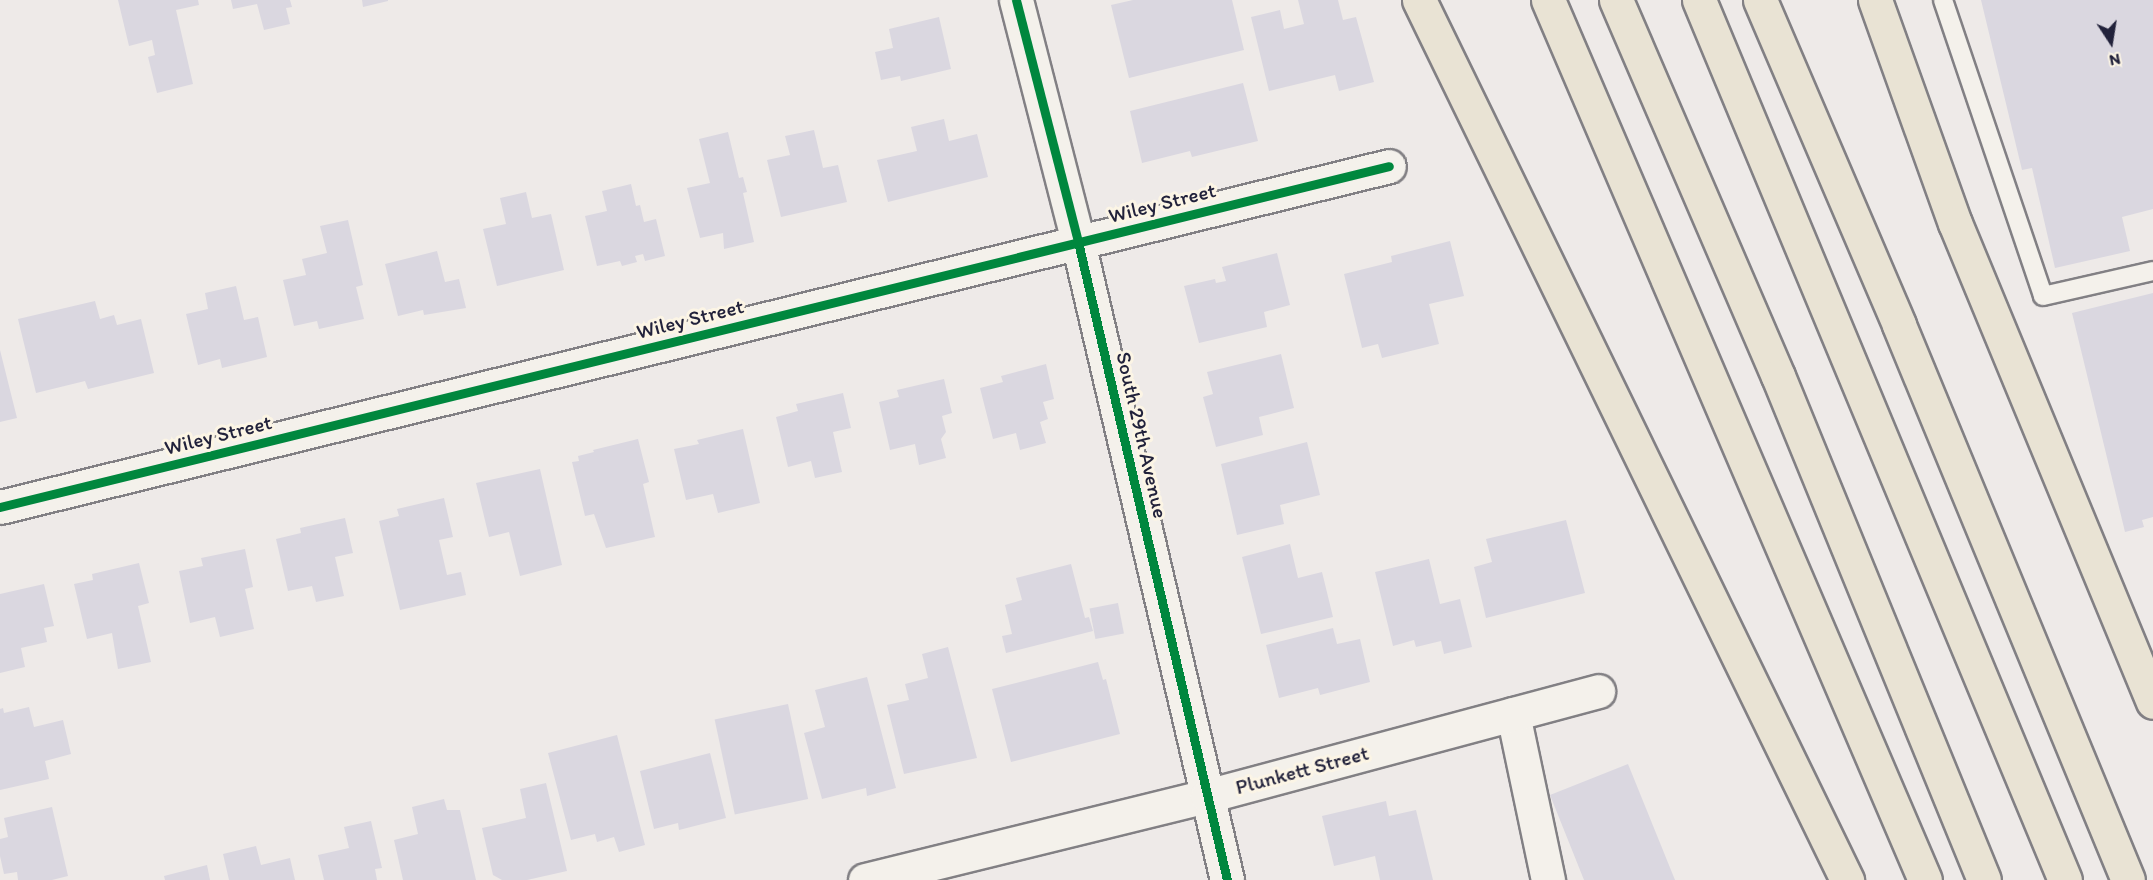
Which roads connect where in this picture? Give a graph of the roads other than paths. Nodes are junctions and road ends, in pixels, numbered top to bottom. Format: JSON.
{"nodes":[{"id":1,"x":1016,"y":0,"type":"edge"},
{"id":2,"x":1419,"y":0,"type":"edge"},
{"id":3,"x":1548,"y":0,"type":"edge"},
{"id":4,"x":1616,"y":0,"type":"edge"},
{"id":5,"x":1700,"y":0,"type":"edge"},
{"id":6,"x":1760,"y":0,"type":"edge"},
{"id":7,"x":1875,"y":0,"type":"edge"},
{"id":8,"x":1943,"y":0,"type":"edge"},
{"id":9,"x":1389,"y":166,"type":"dead end"},
{"id":10,"x":1078,"y":242,"type":"junction"},
{"id":11,"x":2153,"y":271,"type":"edge"},
{"id":12,"x":0,"y":507,"type":"edge"},
{"id":13,"x":1598,"y":691,"type":"dead end"},
{"id":14,"x":2153,"y":702,"type":"edge"},
{"id":15,"x":1513,"y":714,"type":"junction"},
{"id":16,"x":1207,"y":796,"type":"junction"},
{"id":17,"x":865,"y":880,"type":"edge"},
{"id":18,"x":1227,"y":880,"type":"edge"},
{"id":19,"x":1548,"y":880,"type":"edge"},
{"id":20,"x":1847,"y":880,"type":"edge"},
{"id":21,"x":1925,"y":880,"type":"edge"},
{"id":22,"x":1984,"y":880,"type":"edge"},
{"id":23,"x":2065,"y":880,"type":"edge"},
{"id":24,"x":2128,"y":880,"type":"edge"}],
"edges":[{"from":1,"to":10,"type":"street","name":"South 29th Avenue"},
{"from":2,"to":20,"type":"highway"},
{"from":3,"to":21,"type":"highway"},
{"from":4,"to":22,"type":"highway"},
{"from":5,"to":23,"type":"highway"},
{"from":6,"to":24,"type":"highway"},
{"from":7,"to":14,"type":"highway"},
{"from":8,"to":11,"type":"lane"},
{"from":9,"to":10,"type":"street","name":"Wiley Street"},
{"from":10,"to":12,"type":"street","name":"Wiley Street"},
{"from":10,"to":16,"type":"street","name":"South 29th Avenue"},
{"from":13,"to":15,"type":"street","name":"Plunkett Street"},
{"from":15,"to":16,"type":"street","name":"Plunkett Street"},
{"from":15,"to":19,"type":"street"},
{"from":16,"to":17,"type":"street","name":"Plunkett Street"},
{"from":16,"to":18,"type":"street","name":"South 29th Avenue"}]}
